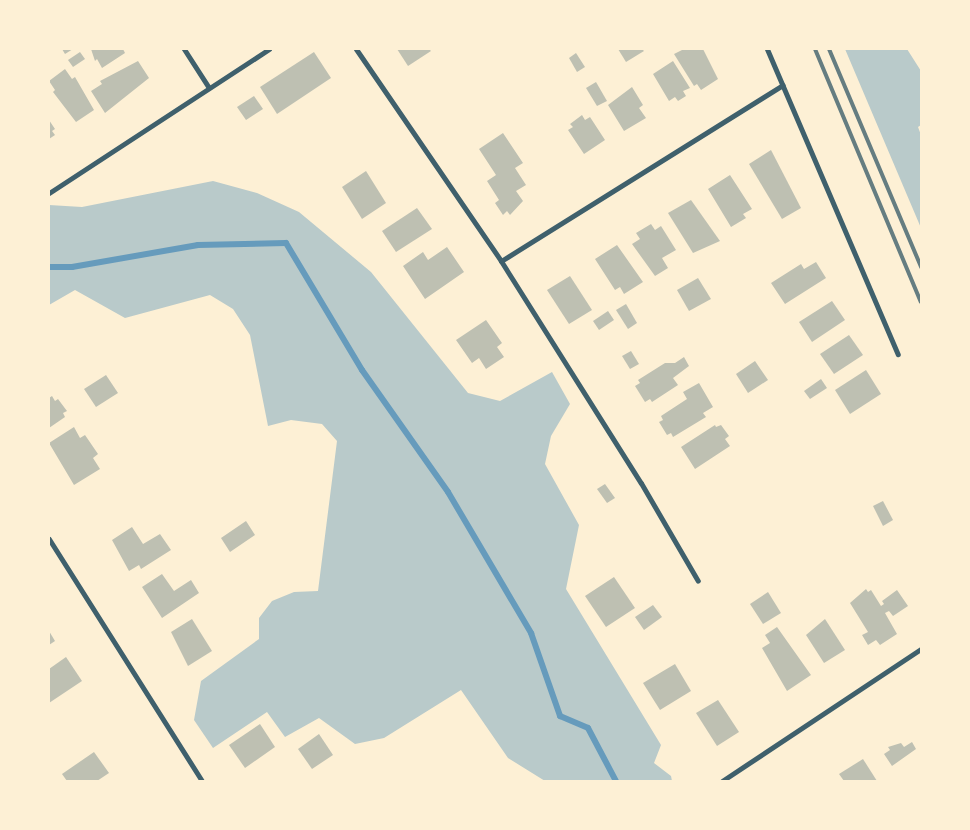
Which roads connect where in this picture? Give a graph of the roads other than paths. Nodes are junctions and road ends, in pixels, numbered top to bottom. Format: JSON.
{"nodes":[{"id":1,"x":184,"y":49,"type":"edge"},
{"id":2,"x":269,"y":49,"type":"edge"},
{"id":3,"x":356,"y":49,"type":"edge"},
{"id":4,"x":767,"y":49,"type":"edge"},
{"id":5,"x":783,"y":85,"type":"junction"},
{"id":6,"x":209,"y":88,"type":"junction"},
{"id":7,"x":49,"y":193,"type":"edge"},
{"id":8,"x":501,"y":261,"type":"junction"},
{"id":9,"x":898,"y":354,"type":"dead end"},
{"id":10,"x":49,"y":539,"type":"edge"},
{"id":11,"x":698,"y":581,"type":"dead end"},
{"id":12,"x":921,"y":650,"type":"edge"},
{"id":13,"x":202,"y":781,"type":"edge"},
{"id":14,"x":722,"y":781,"type":"edge"}],
"edges":[{"from":1,"to":6,"type":"street"},
{"from":2,"to":6,"type":"street"},
{"from":3,"to":8,"type":"street"},
{"from":4,"to":5,"type":"street"},
{"from":5,"to":8,"type":"street"},
{"from":5,"to":9,"type":"street"},
{"from":6,"to":7,"type":"street"},
{"from":8,"to":11,"type":"street"},
{"from":10,"to":13,"type":"street"},
{"from":12,"to":14,"type":"street"}]}
